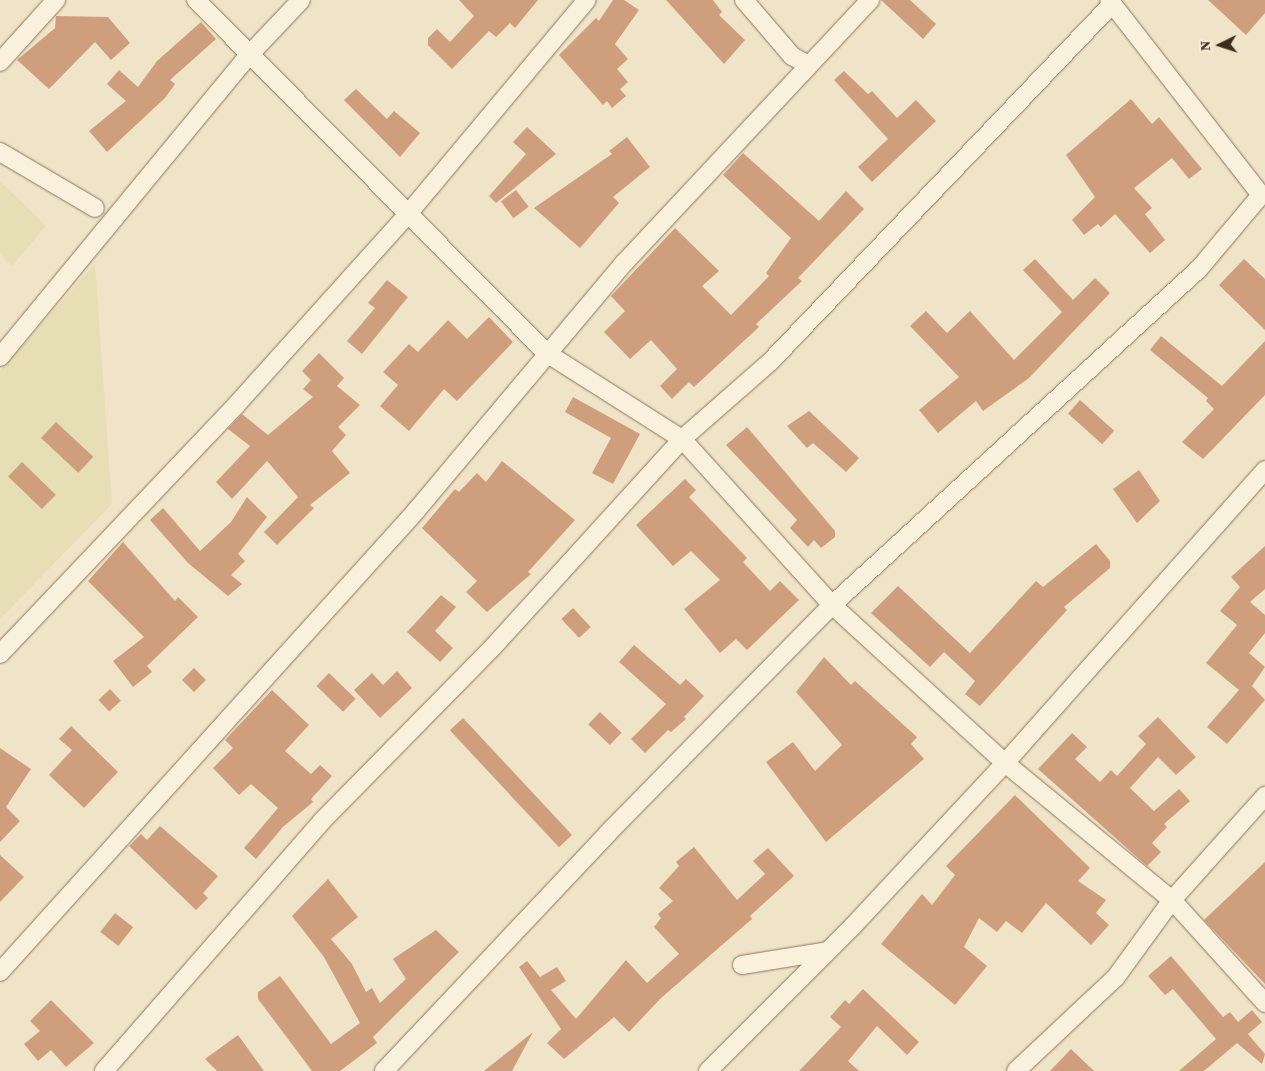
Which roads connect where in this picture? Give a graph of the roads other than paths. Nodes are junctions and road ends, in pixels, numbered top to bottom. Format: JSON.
{"nodes":[{"id":1,"x":56,"y":0,"type":"edge"},
{"id":2,"x":196,"y":0,"type":"edge"},
{"id":3,"x":301,"y":0,"type":"edge"},
{"id":4,"x":587,"y":0,"type":"edge"},
{"id":5,"x":744,"y":0,"type":"edge"},
{"id":6,"x":870,"y":0,"type":"edge"},
{"id":7,"x":1110,"y":2,"type":"edge"},
{"id":8,"x":250,"y":54,"type":"junction"},
{"id":9,"x":0,"y":62,"type":"edge"},
{"id":10,"x":808,"y":66,"type":"junction"},
{"id":11,"x":0,"y":152,"type":"edge"},
{"id":12,"x":1264,"y":195,"type":"edge"},
{"id":13,"x":95,"y":208,"type":"dead end"},
{"id":14,"x":407,"y":215,"type":"junction"},
{"id":15,"x":548,"y":354,"type":"junction"},
{"id":16,"x":0,"y":357,"type":"edge"},
{"id":17,"x":682,"y":439,"type":"junction"},
{"id":18,"x":1265,"y":470,"type":"edge"},
{"id":19,"x":832,"y":605,"type":"junction"},
{"id":20,"x":0,"y":654,"type":"edge"},
{"id":21,"x":1005,"y":763,"type":"junction"},
{"id":22,"x":1265,"y":796,"type":"edge"},
{"id":23,"x":1172,"y":900,"type":"junction"},
{"id":24,"x":828,"y":951,"type":"junction"},
{"id":25,"x":742,"y":965,"type":"dead end"},
{"id":26,"x":0,"y":972,"type":"edge"},
{"id":27,"x":1265,"y":1004,"type":"edge"},
{"id":28,"x":104,"y":1071,"type":"edge"},
{"id":29,"x":384,"y":1071,"type":"edge"},
{"id":30,"x":708,"y":1071,"type":"edge"},
{"id":31,"x":1016,"y":1071,"type":"edge"}],
"edges":[{"from":1,"to":9,"type":"street"},
{"from":2,"to":8,"type":"street"},
{"from":3,"to":8,"type":"street"},
{"from":4,"to":14,"type":"street"},
{"from":5,"to":10,"type":"street"},
{"from":6,"to":10,"type":"street"},
{"from":7,"to":12,"type":"street"},
{"from":7,"to":17,"type":"street"},
{"from":8,"to":14,"type":"street"},
{"from":8,"to":16,"type":"street"},
{"from":10,"to":15,"type":"street"},
{"from":11,"to":13,"type":"street"},
{"from":12,"to":19,"type":"street"},
{"from":14,"to":15,"type":"street"},
{"from":14,"to":20,"type":"street"},
{"from":15,"to":17,"type":"street"},
{"from":15,"to":26,"type":"street"},
{"from":17,"to":19,"type":"street"},
{"from":17,"to":28,"type":"street"},
{"from":18,"to":21,"type":"street"},
{"from":19,"to":21,"type":"street"},
{"from":19,"to":29,"type":"street"},
{"from":21,"to":23,"type":"street"},
{"from":21,"to":24,"type":"street"},
{"from":22,"to":23,"type":"street"},
{"from":23,"to":27,"type":"street"},
{"from":23,"to":31,"type":"street"},
{"from":24,"to":25,"type":"street"},
{"from":24,"to":30,"type":"street"}]}
